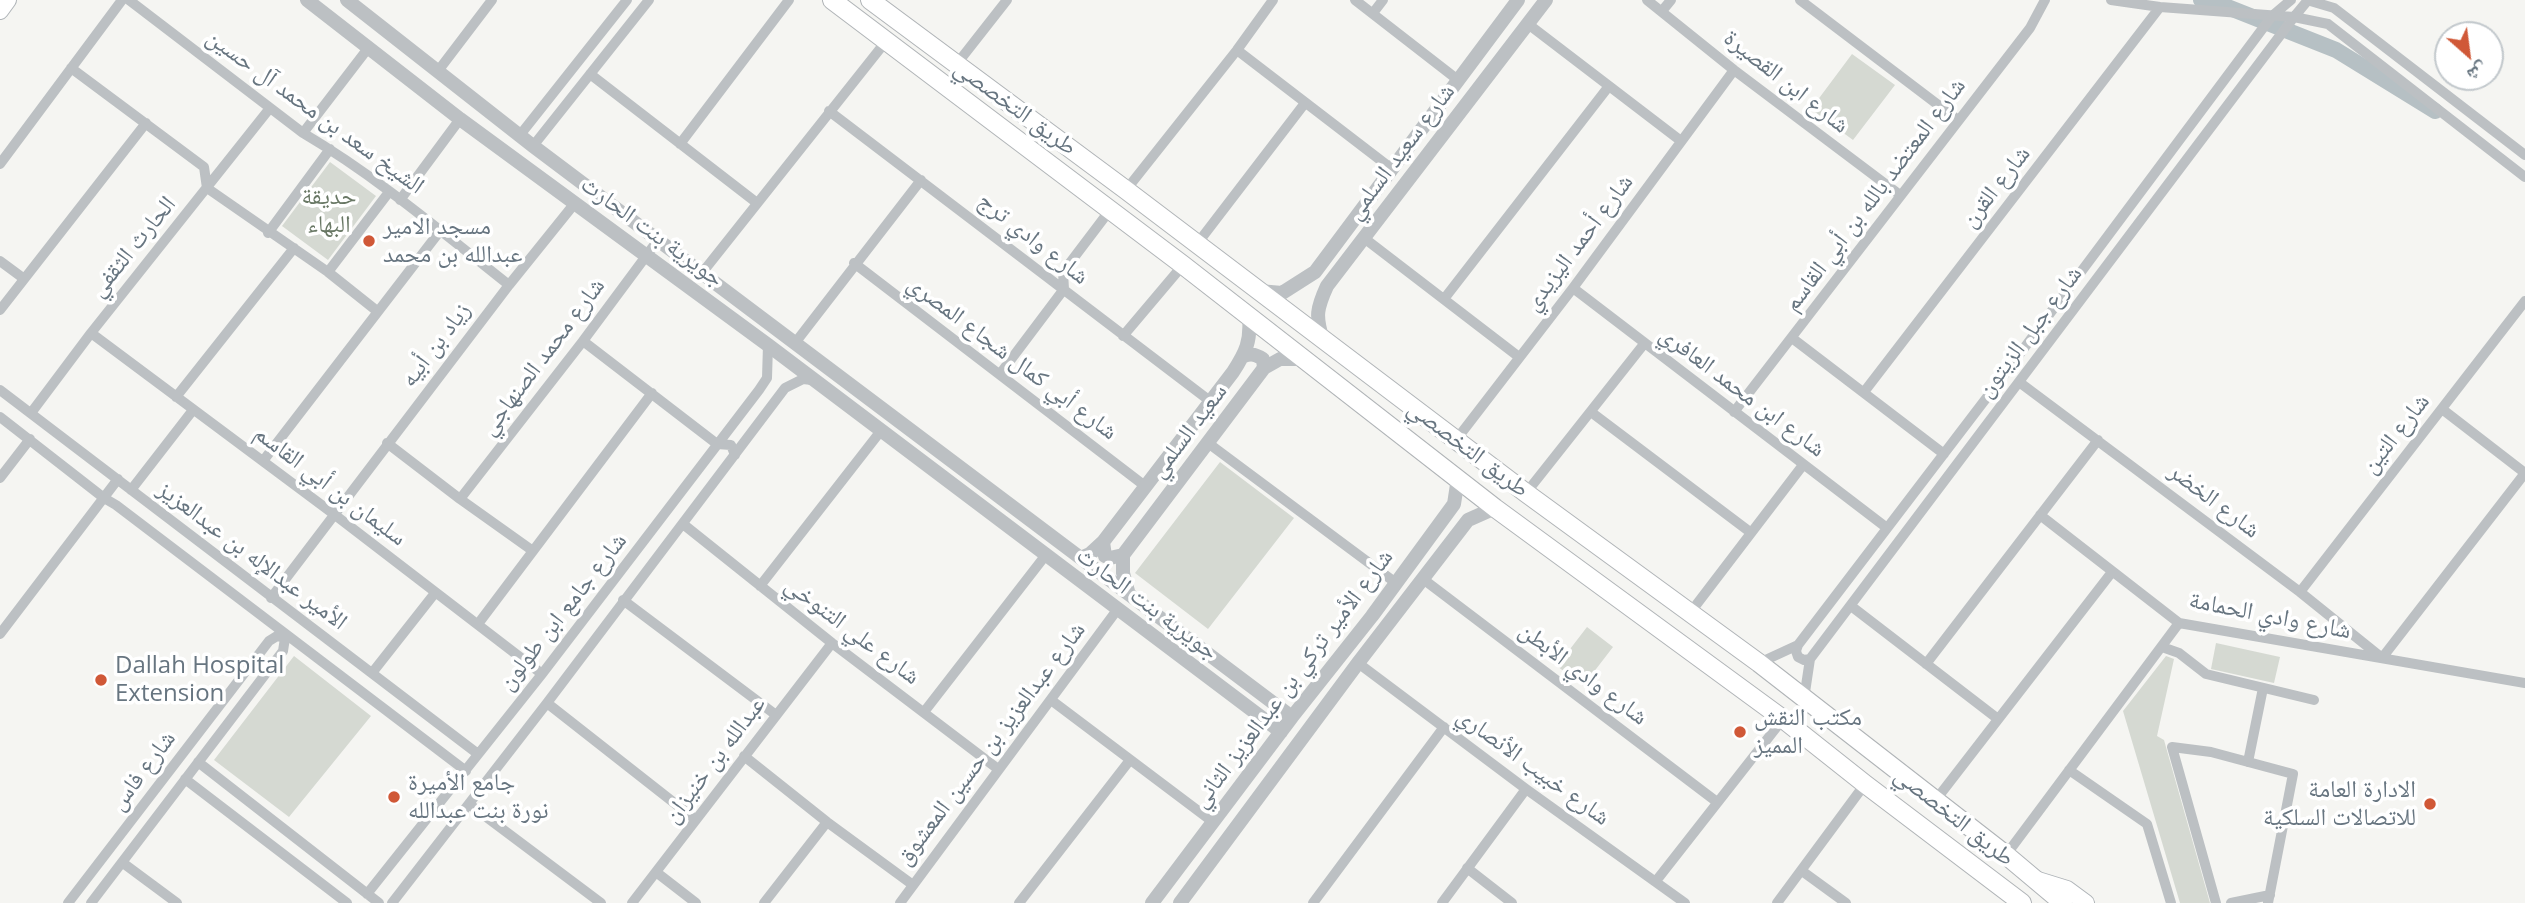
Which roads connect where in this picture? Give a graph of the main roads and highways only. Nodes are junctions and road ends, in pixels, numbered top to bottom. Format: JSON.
{"nodes":[{"id":1,"x":9,"y":0,"type":"edge"},
{"id":2,"x":832,"y":0,"type":"edge"},
{"id":3,"x":870,"y":0,"type":"edge"},
{"id":4,"x":0,"y":11,"type":"edge"},
{"id":5,"x":2029,"y":877,"type":"junction"},
{"id":6,"x":2016,"y":901,"type":"edge"},
{"id":7,"x":2063,"y":903,"type":"edge"},
{"id":8,"x":2086,"y":903,"type":"edge"}],
"edges":[{"from":1,"to":4,"type":"main road"},
{"from":2,"to":6,"type":"main road","name":"طريق التخصصي"},
{"from":3,"to":5,"type":"main road","name":"طريق التخصصي"},
{"from":5,"to":7,"type":"main road","name":"طريق التخصصي"},
{"from":5,"to":8,"type":"main road"}]}
